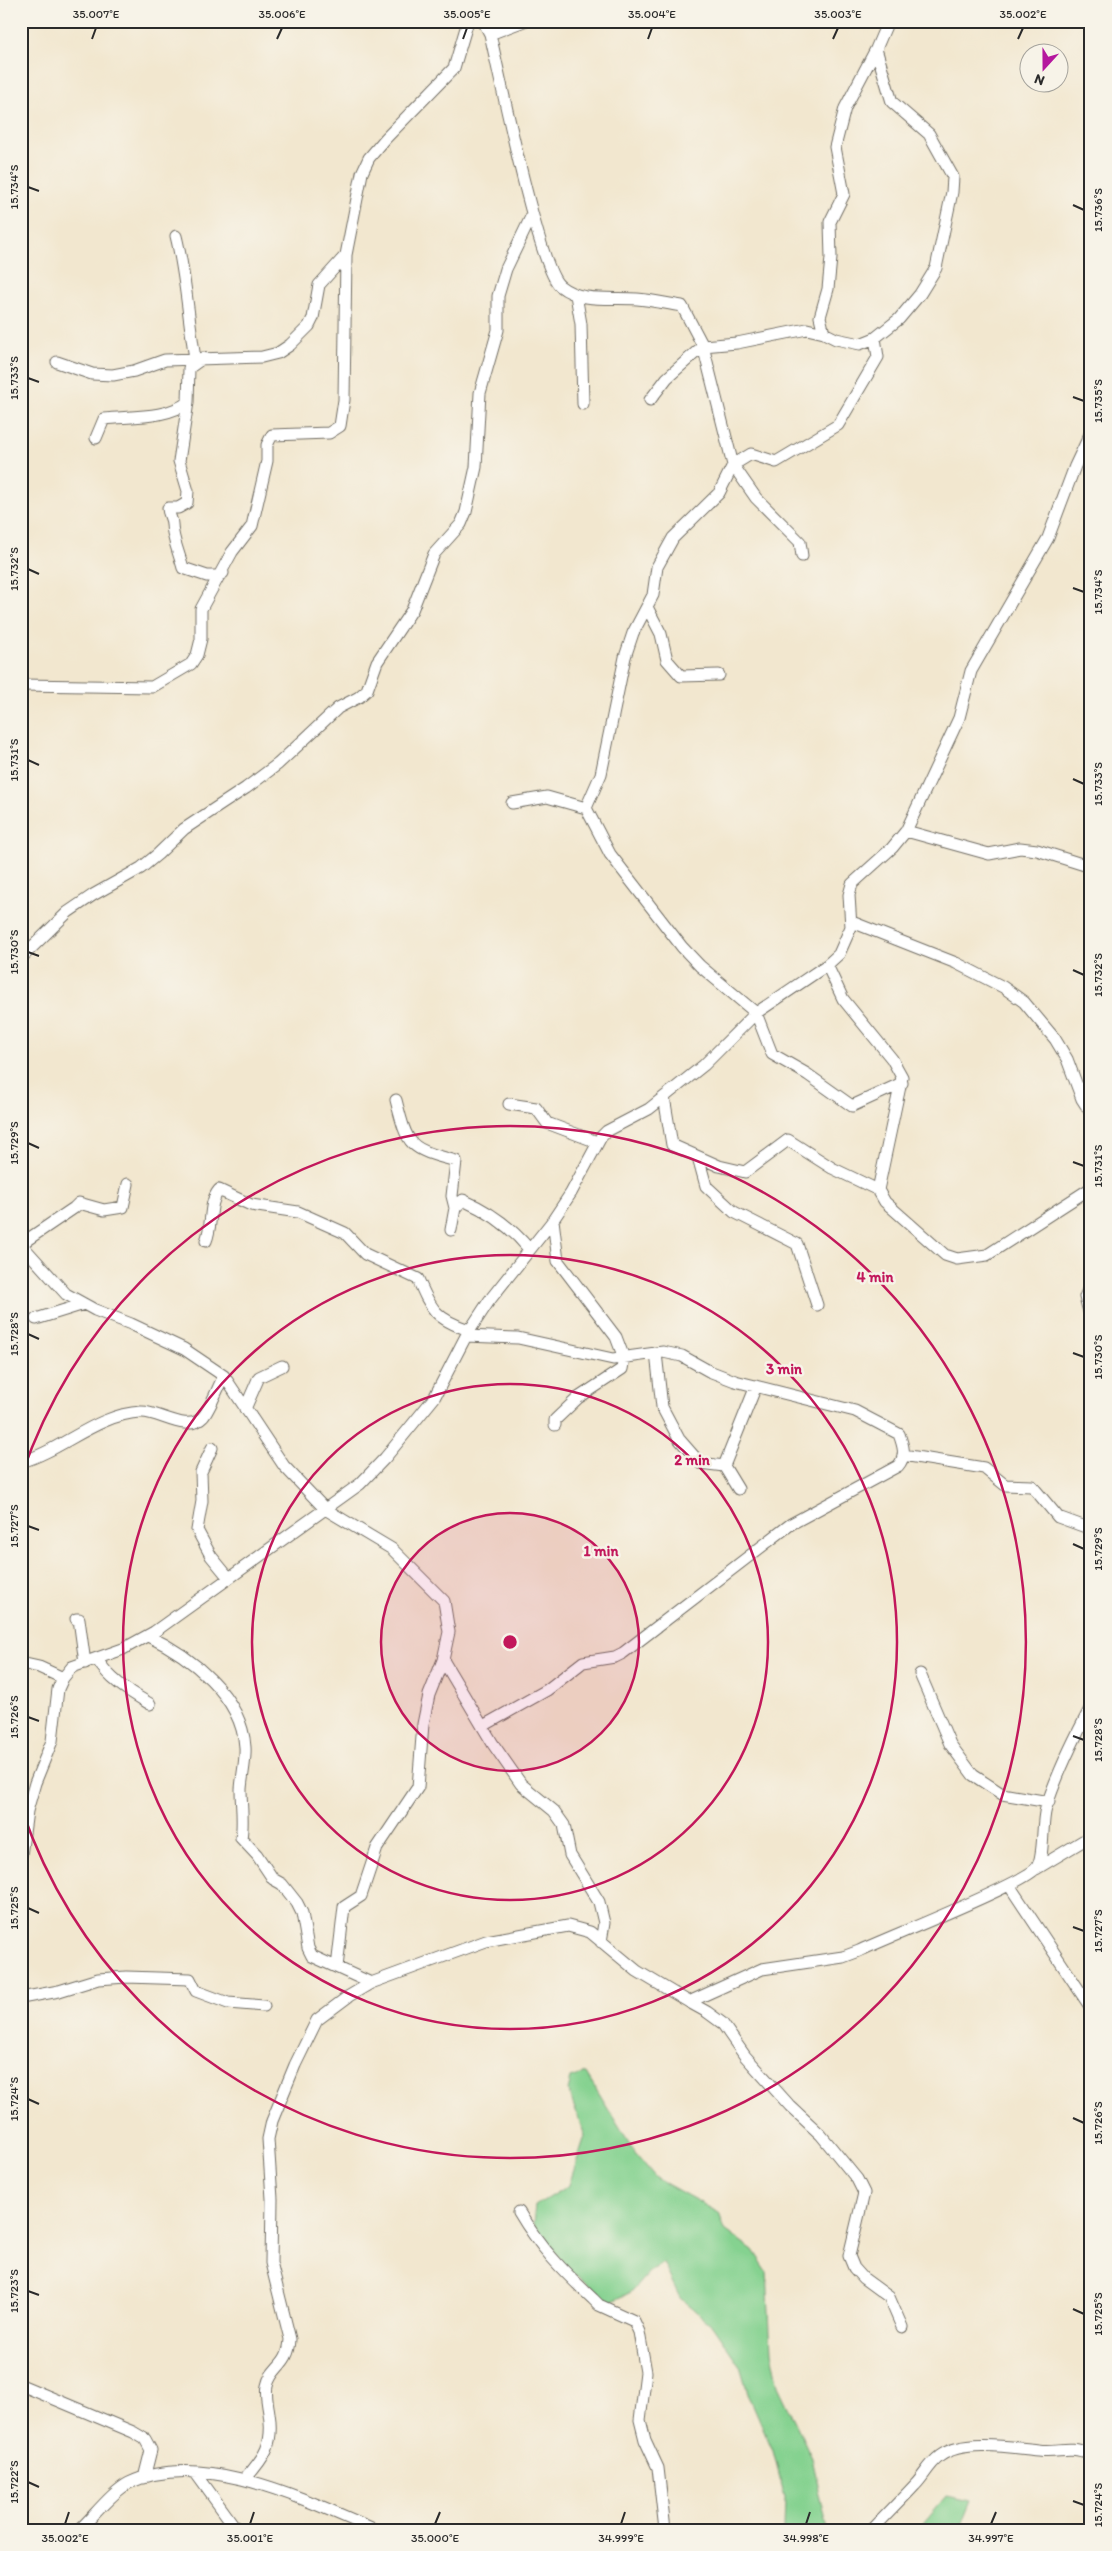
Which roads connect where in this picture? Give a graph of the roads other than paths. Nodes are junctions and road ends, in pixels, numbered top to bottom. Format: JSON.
{"nodes":[{"id":1,"x":468,"y":21,"type":"edge"},
{"id":2,"x":483,"y":21,"type":"edge"},
{"id":3,"x":524,"y":21,"type":"edge"},
{"id":4,"x":888,"y":21,"type":"edge"},
{"id":5,"x":490,"y":34,"type":"junction"},
{"id":6,"x":876,"y":49,"type":"junction"},
{"id":7,"x":532,"y":215,"type":"junction"},
{"id":8,"x":176,"y":236,"type":"dead end"},
{"id":9,"x":346,"y":255,"type":"junction"},
{"id":10,"x":576,"y":295,"type":"junction"},
{"id":11,"x":824,"y":333,"type":"junction"},
{"id":12,"x":876,"y":338,"type":"junction"},
{"id":13,"x":703,"y":346,"type":"junction"},
{"id":14,"x":200,"y":358,"type":"junction"},
{"id":15,"x":57,"y":362,"type":"dead end"},
{"id":16,"x":650,"y":400,"type":"dead end"},
{"id":17,"x":188,"y":402,"type":"junction"},
{"id":18,"x":583,"y":404,"type":"dead end"},
{"id":19,"x":1091,"y":432,"type":"edge"},
{"id":20,"x":96,"y":438,"type":"dead end"},
{"id":21,"x":733,"y":465,"type":"junction"},
{"id":22,"x":802,"y":556,"type":"dead end"},
{"id":23,"x":223,"y":572,"type":"junction"},
{"id":24,"x":207,"y":576,"type":"junction"},
{"id":25,"x":212,"y":590,"type":"junction"},
{"id":26,"x":647,"y":607,"type":"junction"},
{"id":27,"x":718,"y":676,"type":"dead end"},
{"id":28,"x":21,"y":685,"type":"edge"},
{"id":29,"x":512,"y":803,"type":"dead end"},
{"id":30,"x":586,"y":808,"type":"junction"},
{"id":31,"x":906,"y":831,"type":"junction"},
{"id":32,"x":1091,"y":867,"type":"edge"},
{"id":33,"x":852,"y":922,"type":"junction"},
{"id":34,"x":21,"y":958,"type":"edge"},
{"id":35,"x":827,"y":965,"type":"junction"},
{"id":36,"x":756,"y":1013,"type":"junction"},
{"id":37,"x":902,"y":1083,"type":"junction"},
{"id":38,"x":664,"y":1097,"type":"junction"},
{"id":39,"x":396,"y":1100,"type":"dead end"},
{"id":40,"x":509,"y":1104,"type":"dead end"},
{"id":41,"x":1091,"y":1113,"type":"edge"},
{"id":42,"x":597,"y":1142,"type":"junction"},
{"id":43,"x":698,"y":1157,"type":"junction"},
{"id":44,"x":128,"y":1184,"type":"dead end"},
{"id":45,"x":1091,"y":1188,"type":"edge"},
{"id":46,"x":878,"y":1190,"type":"junction"},
{"id":47,"x":455,"y":1208,"type":"junction"},
{"id":48,"x":553,"y":1220,"type":"junction"},
{"id":49,"x":451,"y":1230,"type":"dead end"},
{"id":50,"x":206,"y":1241,"type":"dead end"},
{"id":51,"x":21,"y":1244,"type":"edge"},
{"id":52,"x":529,"y":1249,"type":"junction"},
{"id":53,"x":1091,"y":1283,"type":"edge"},
{"id":54,"x":84,"y":1304,"type":"junction"},
{"id":55,"x":817,"y":1305,"type":"dead end"},
{"id":56,"x":36,"y":1319,"type":"dead end"},
{"id":57,"x":1091,"y":1319,"type":"edge"},
{"id":58,"x":468,"y":1333,"type":"junction"},
{"id":59,"x":656,"y":1353,"type":"junction"},
{"id":60,"x":624,"y":1358,"type":"junction"},
{"id":61,"x":282,"y":1366,"type":"dead end"},
{"id":62,"x":224,"y":1376,"type":"junction"},
{"id":63,"x":756,"y":1386,"type":"junction"},
{"id":64,"x":246,"y":1409,"type":"junction"},
{"id":65,"x":555,"y":1425,"type":"dead end"},
{"id":66,"x":212,"y":1448,"type":"dead end"},
{"id":67,"x":903,"y":1455,"type":"junction"},
{"id":68,"x":21,"y":1462,"type":"edge"},
{"id":69,"x":724,"y":1466,"type":"junction"},
{"id":70,"x":738,"y":1489,"type":"dead end"},
{"id":71,"x":324,"y":1509,"type":"junction"},
{"id":72,"x":1091,"y":1528,"type":"edge"},
{"id":73,"x":229,"y":1578,"type":"junction"},
{"id":74,"x":76,"y":1619,"type":"dead end"},
{"id":75,"x":148,"y":1636,"type":"junction"},
{"id":76,"x":443,"y":1660,"type":"junction"},
{"id":77,"x":91,"y":1661,"type":"junction"},
{"id":78,"x":21,"y":1663,"type":"edge"},
{"id":79,"x":920,"y":1674,"type":"dead end"},
{"id":80,"x":63,"y":1678,"type":"junction"},
{"id":81,"x":150,"y":1704,"type":"dead end"},
{"id":82,"x":1091,"y":1707,"type":"edge"},
{"id":83,"x":483,"y":1726,"type":"junction"},
{"id":84,"x":1049,"y":1802,"type":"junction"},
{"id":85,"x":23,"y":1834,"type":"edge"},
{"id":86,"x":1091,"y":1836,"type":"edge"},
{"id":87,"x":21,"y":1855,"type":"edge"},
{"id":88,"x":1036,"y":1869,"type":"junction"},
{"id":89,"x":1008,"y":1885,"type":"junction"},
{"id":90,"x":601,"y":1942,"type":"junction"},
{"id":91,"x":337,"y":1967,"type":"junction"},
{"id":92,"x":371,"y":1983,"type":"junction"},
{"id":93,"x":21,"y":1998,"type":"edge"},
{"id":94,"x":689,"y":2002,"type":"junction"},
{"id":95,"x":264,"y":2006,"type":"dead end"},
{"id":96,"x":1091,"y":2008,"type":"edge"},
{"id":97,"x":519,"y":2212,"type":"dead end"},
{"id":98,"x":902,"y":2328,"type":"dead end"},
{"id":99,"x":21,"y":2385,"type":"edge"},
{"id":100,"x":1091,"y":2454,"type":"edge"},
{"id":101,"x":195,"y":2472,"type":"junction"},
{"id":102,"x":144,"y":2478,"type":"junction"},
{"id":103,"x":245,"y":2479,"type":"junction"},
{"id":104,"x":79,"y":2530,"type":"edge"},
{"id":105,"x":237,"y":2530,"type":"edge"},
{"id":106,"x":376,"y":2530,"type":"edge"},
{"id":107,"x":665,"y":2530,"type":"edge"},
{"id":108,"x":872,"y":2530,"type":"edge"}],
"edges":[{"from":1,"to":9,"type":"street"},
{"from":2,"to":5,"type":"street"},
{"from":3,"to":5,"type":"street"},
{"from":4,"to":6,"type":"street"},
{"from":5,"to":7,"type":"street"},
{"from":6,"to":11,"type":"street"},
{"from":6,"to":12,"type":"street"},
{"from":7,"to":10,"type":"street"},
{"from":7,"to":34,"type":"street"},
{"from":8,"to":14,"type":"street"},
{"from":9,"to":14,"type":"street"},
{"from":9,"to":23,"type":"street"},
{"from":10,"to":13,"type":"street"},
{"from":10,"to":18,"type":"street"},
{"from":11,"to":12,"type":"street"},
{"from":11,"to":13,"type":"street"},
{"from":12,"to":21,"type":"street"},
{"from":13,"to":16,"type":"street"},
{"from":13,"to":21,"type":"street"},
{"from":14,"to":15,"type":"street"},
{"from":14,"to":17,"type":"street"},
{"from":17,"to":20,"type":"street"},
{"from":17,"to":24,"type":"street"},
{"from":19,"to":31,"type":"street"},
{"from":21,"to":22,"type":"street"},
{"from":21,"to":26,"type":"street"},
{"from":23,"to":24,"type":"street"},
{"from":23,"to":25,"type":"street"},
{"from":24,"to":25,"type":"street"},
{"from":25,"to":28,"type":"street"},
{"from":26,"to":27,"type":"street"},
{"from":26,"to":30,"type":"street"},
{"from":29,"to":30,"type":"street"},
{"from":30,"to":36,"type":"street"},
{"from":31,"to":32,"type":"street"},
{"from":31,"to":33,"type":"street"},
{"from":33,"to":35,"type":"street"},
{"from":33,"to":41,"type":"street"},
{"from":35,"to":36,"type":"street"},
{"from":35,"to":37,"type":"street"},
{"from":36,"to":37,"type":"street"},
{"from":36,"to":38,"type":"street"},
{"from":37,"to":46,"type":"street"},
{"from":38,"to":42,"type":"street"},
{"from":38,"to":43,"type":"street"},
{"from":39,"to":47,"type":"street"},
{"from":40,"to":42,"type":"street"},
{"from":42,"to":48,"type":"street"},
{"from":43,"to":46,"type":"street"},
{"from":43,"to":55,"type":"street"},
{"from":44,"to":51,"type":"street"},
{"from":45,"to":46,"type":"street"},
{"from":47,"to":49,"type":"street"},
{"from":47,"to":52,"type":"street"},
{"from":48,"to":52,"type":"street"},
{"from":48,"to":60,"type":"street"},
{"from":50,"to":58,"type":"street"},
{"from":51,"to":54,"type":"street"},
{"from":52,"to":58,"type":"street"},
{"from":53,"to":57,"type":"street"},
{"from":54,"to":56,"type":"street"},
{"from":54,"to":62,"type":"street"},
{"from":58,"to":60,"type":"street"},
{"from":58,"to":71,"type":"street"},
{"from":59,"to":60,"type":"street"},
{"from":59,"to":63,"type":"street"},
{"from":59,"to":69,"type":"street"},
{"from":60,"to":65,"type":"street"},
{"from":61,"to":64,"type":"street"},
{"from":62,"to":64,"type":"street"},
{"from":62,"to":68,"type":"street"},
{"from":63,"to":67,"type":"street"},
{"from":63,"to":69,"type":"street"},
{"from":64,"to":71,"type":"street"},
{"from":66,"to":73,"type":"street"},
{"from":67,"to":72,"type":"street"},
{"from":67,"to":83,"type":"street"},
{"from":69,"to":70,"type":"street"},
{"from":71,"to":73,"type":"street"},
{"from":71,"to":76,"type":"street"},
{"from":73,"to":75,"type":"street"},
{"from":74,"to":77,"type":"street"},
{"from":75,"to":77,"type":"street"},
{"from":75,"to":91,"type":"street"},
{"from":76,"to":83,"type":"street"},
{"from":76,"to":91,"type":"street"},
{"from":77,"to":80,"type":"street"},
{"from":77,"to":81,"type":"street"},
{"from":78,"to":80,"type":"street"},
{"from":79,"to":84,"type":"street"},
{"from":80,"to":85,"type":"street"},
{"from":82,"to":84,"type":"street"},
{"from":83,"to":90,"type":"street"},
{"from":84,"to":88,"type":"street"},
{"from":85,"to":87,"type":"street"},
{"from":86,"to":88,"type":"street"},
{"from":88,"to":89,"type":"street"},
{"from":89,"to":94,"type":"street"},
{"from":89,"to":96,"type":"street"},
{"from":90,"to":92,"type":"street"},
{"from":90,"to":94,"type":"street"},
{"from":91,"to":92,"type":"street"},
{"from":92,"to":103,"type":"street"},
{"from":93,"to":95,"type":"street"},
{"from":94,"to":98,"type":"street"},
{"from":97,"to":107,"type":"street"},
{"from":99,"to":102,"type":"street"},
{"from":100,"to":108,"type":"street"},
{"from":101,"to":102,"type":"street"},
{"from":101,"to":103,"type":"street"},
{"from":101,"to":105,"type":"street"},
{"from":102,"to":104,"type":"street"},
{"from":103,"to":106,"type":"street"}]}
